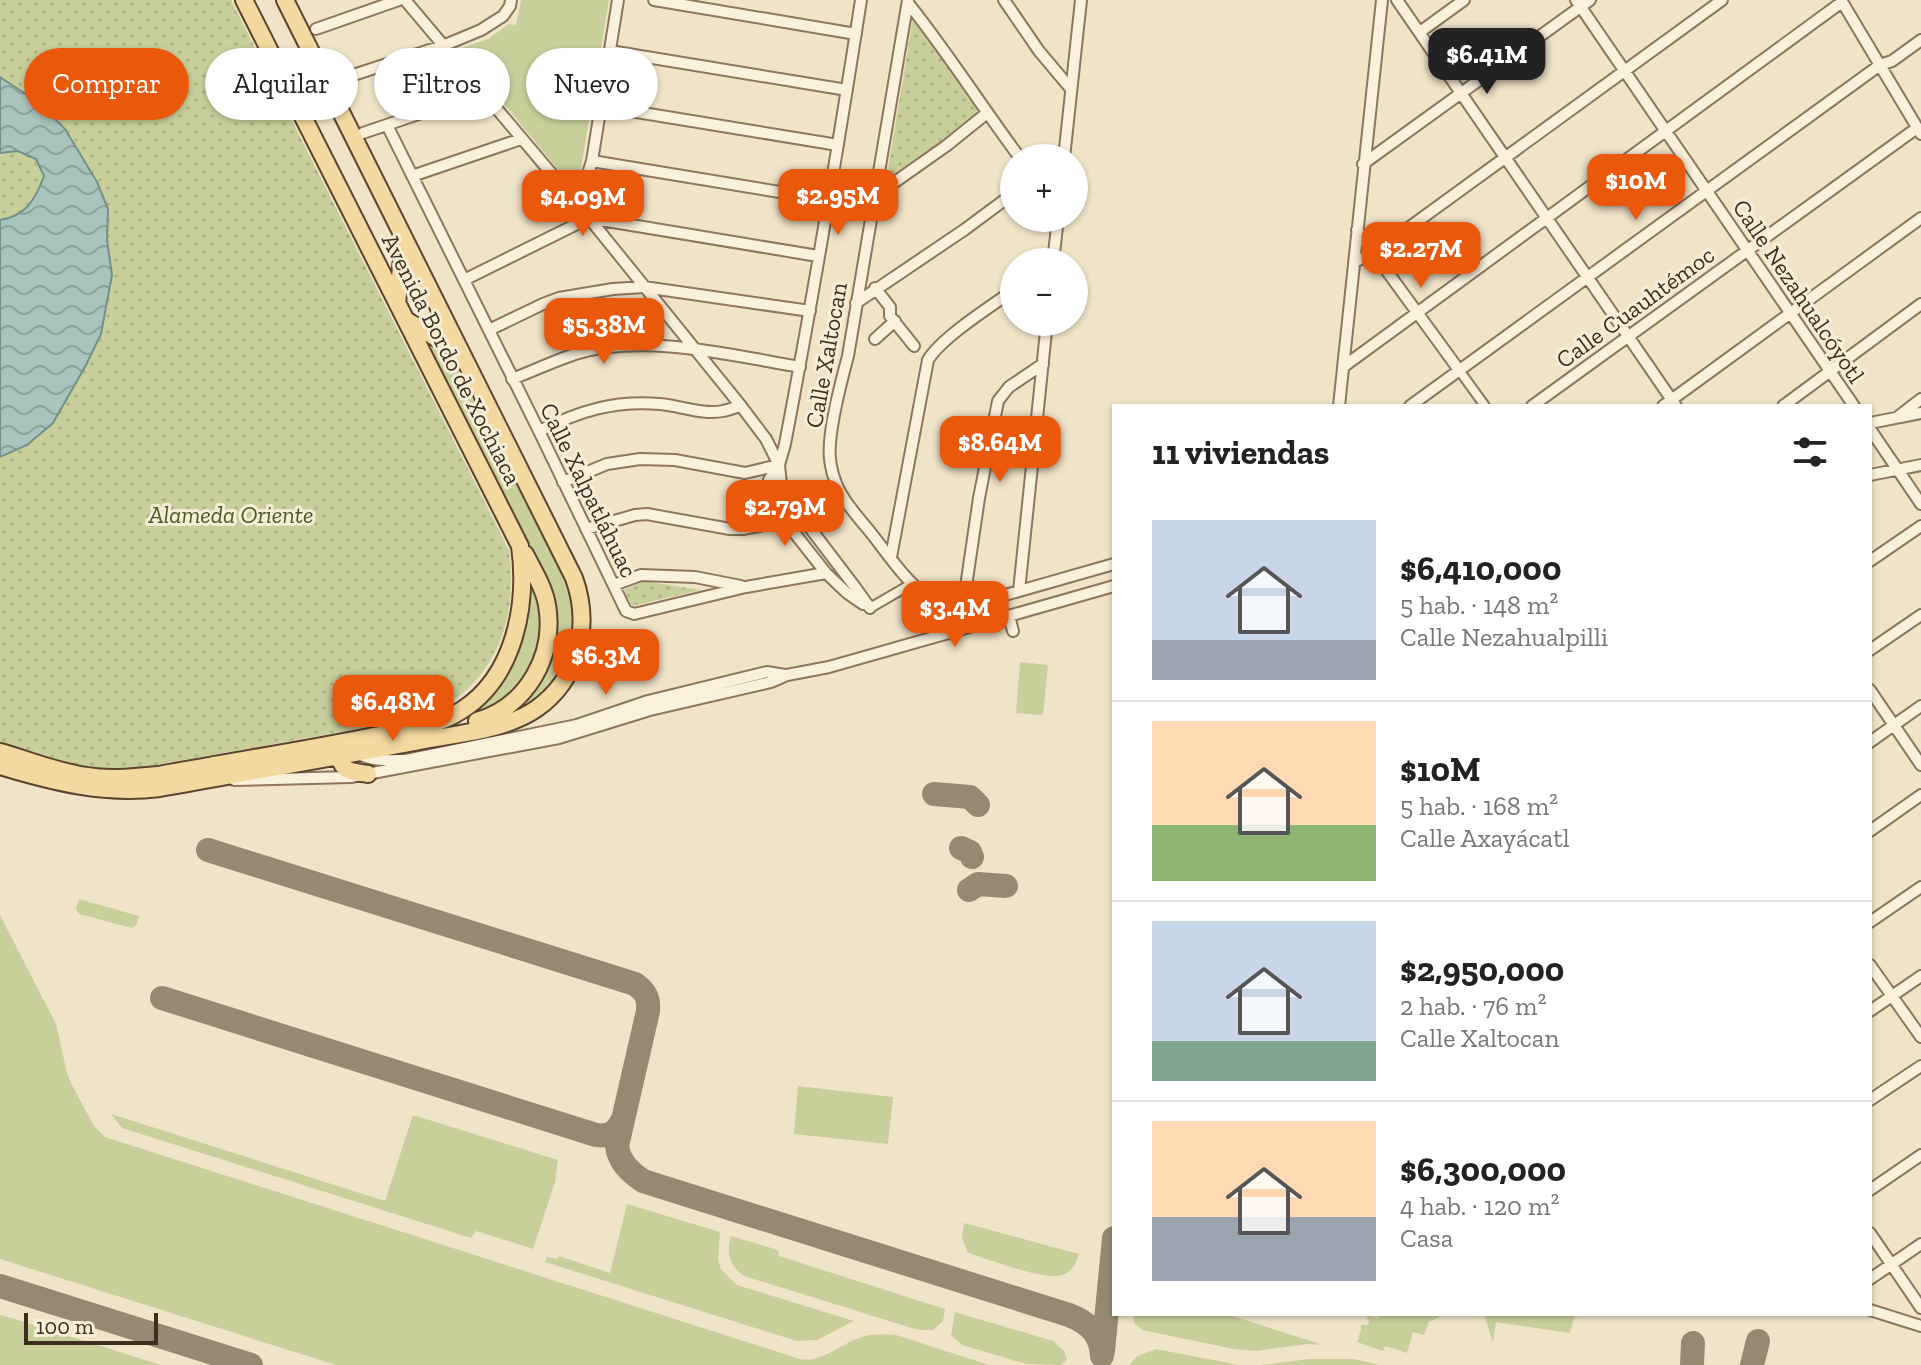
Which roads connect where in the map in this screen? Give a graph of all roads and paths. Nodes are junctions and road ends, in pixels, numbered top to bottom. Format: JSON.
{"nodes":[{"id":1,"x":244,"y":0,"type":"edge"},
{"id":2,"x":285,"y":0,"type":"edge"},
{"id":3,"x":399,"y":0,"type":"edge"},
{"id":4,"x":405,"y":0,"type":"edge"},
{"id":5,"x":511,"y":0,"type":"edge"},
{"id":6,"x":618,"y":0,"type":"edge"},
{"id":7,"x":654,"y":0,"type":"edge"},
{"id":8,"x":861,"y":0,"type":"edge"},
{"id":9,"x":1004,"y":0,"type":"edge"},
{"id":10,"x":1081,"y":0,"type":"edge"},
{"id":11,"x":1382,"y":0,"type":"edge"},
{"id":12,"x":1397,"y":0,"type":"edge"},
{"id":13,"x":1464,"y":0,"type":"edge"},
{"id":14,"x":1722,"y":0,"type":"edge"},
{"id":15,"x":1842,"y":1,"type":"edge"},
{"id":16,"x":908,"y":2,"type":"edge"},
{"id":17,"x":1582,"y":2,"type":"edge"},
{"id":18,"x":316,"y":29,"type":"dead end"},
{"id":19,"x":1420,"y":32,"type":"junction"},
{"id":20,"x":856,"y":34,"type":"junction"},
{"id":21,"x":1921,"y":40,"type":"edge"},
{"id":22,"x":445,"y":45,"type":"junction"},
{"id":23,"x":447,"y":48,"type":"edge"},
{"id":24,"x":610,"y":48,"type":"edge"},
{"id":25,"x":658,"y":59,"type":"edge"},
{"id":26,"x":1880,"y":65,"type":"junction"},
{"id":27,"x":1624,"y":71,"type":"junction"},
{"id":28,"x":358,"y":73,"type":"edge"},
{"id":29,"x":1071,"y":89,"type":"junction"},
{"id":30,"x":847,"y":90,"type":"junction"},
{"id":31,"x":1462,"y":93,"type":"junction"},
{"id":32,"x":987,"y":113,"type":"junction"},
{"id":33,"x":658,"y":116,"type":"edge"},
{"id":34,"x":402,"y":120,"type":"edge"},
{"id":35,"x":506,"y":120,"type":"edge"},
{"id":36,"x":598,"y":120,"type":"edge"},
{"id":37,"x":387,"y":125,"type":"junction"},
{"id":38,"x":1665,"y":131,"type":"junction"},
{"id":39,"x":1919,"y":131,"type":"edge"},
{"id":40,"x":363,"y":133,"type":"dead end"},
{"id":41,"x":521,"y":139,"type":"junction"},
{"id":42,"x":1010,"y":144,"type":"edge"},
{"id":43,"x":1065,"y":144,"type":"edge"},
{"id":44,"x":838,"y":145,"type":"junction"},
{"id":45,"x":1505,"y":156,"type":"junction"},
{"id":46,"x":592,"y":161,"type":"junction"},
{"id":47,"x":1363,"y":164,"type":"junction"},
{"id":48,"x":412,"y":176,"type":"junction"},
{"id":49,"x":1707,"y":191,"type":"junction"},
{"id":50,"x":876,"y":192,"type":"junction"},
{"id":51,"x":828,"y":200,"type":"junction"},
{"id":52,"x":1000,"y":203,"type":"edge"},
{"id":53,"x":578,"y":206,"type":"junction"},
{"id":54,"x":1548,"y":217,"type":"junction"},
{"id":55,"x":589,"y":218,"type":"junction"},
{"id":56,"x":1921,"y":218,"type":"edge"},
{"id":57,"x":1357,"y":229,"type":"junction"},
{"id":58,"x":405,"y":238,"type":"junction"},
{"id":59,"x":1747,"y":251,"type":"junction"},
{"id":60,"x":1374,"y":253,"type":"junction"},
{"id":61,"x":818,"y":256,"type":"junction"},
{"id":62,"x":1354,"y":262,"type":"junction"},
{"id":63,"x":1589,"y":278,"type":"junction"},
{"id":64,"x":464,"y":280,"type":"junction"},
{"id":65,"x":644,"y":287,"type":"junction"},
{"id":66,"x":875,"y":288,"type":"junction"},
{"id":67,"x":1000,"y":300,"type":"edge"},
{"id":68,"x":397,"y":303,"type":"junction"},
{"id":69,"x":856,"y":303,"type":"junction"},
{"id":70,"x":1921,"y":304,"type":"edge"},
{"id":71,"x":810,"y":311,"type":"junction"},
{"id":72,"x":1416,"y":312,"type":"junction"},
{"id":73,"x":1791,"y":313,"type":"junction"},
{"id":74,"x":406,"y":320,"type":"junction"},
{"id":75,"x":895,"y":321,"type":"junction"},
{"id":76,"x":489,"y":330,"type":"junction"},
{"id":77,"x":1046,"y":336,"type":"edge"},
{"id":78,"x":1629,"y":336,"type":"junction"},
{"id":79,"x":875,"y":339,"type":"dead end"},
{"id":80,"x":914,"y":346,"type":"dead end"},
{"id":81,"x":695,"y":349,"type":"junction"},
{"id":82,"x":459,"y":352,"type":"junction"},
{"id":83,"x":1043,"y":364,"type":"junction"},
{"id":84,"x":800,"y":367,"type":"junction"},
{"id":85,"x":1343,"y":367,"type":"junction"},
{"id":86,"x":1459,"y":370,"type":"junction"},
{"id":87,"x":1831,"y":373,"type":"junction"},
{"id":88,"x":512,"y":379,"type":"junction"},
{"id":89,"x":1921,"y":399,"type":"edge"},
{"id":90,"x":1339,"y":404,"type":"edge"},
{"id":91,"x":1413,"y":404,"type":"edge"},
{"id":92,"x":1484,"y":404,"type":"edge"},
{"id":93,"x":1535,"y":404,"type":"edge"},
{"id":94,"x":1670,"y":404,"type":"edge"},
{"id":95,"x":1786,"y":404,"type":"edge"},
{"id":96,"x":1853,"y":404,"type":"edge"},
{"id":97,"x":741,"y":406,"type":"junction"},
{"id":98,"x":1921,"y":413,"type":"edge"},
{"id":99,"x":1894,"y":419,"type":"junction"},
{"id":100,"x":1872,"y":425,"type":"edge"},
{"id":101,"x":1872,"y":429,"type":"edge"},
{"id":102,"x":539,"y":431,"type":"junction"},
{"id":103,"x":779,"y":465,"type":"junction"},
{"id":104,"x":1921,"y":465,"type":"edge"},
{"id":105,"x":1897,"y":469,"type":"junction"},
{"id":106,"x":1872,"y":475,"type":"edge"},
{"id":107,"x":563,"y":482,"type":"junction"},
{"id":108,"x":1921,"y":504,"type":"edge"},
{"id":109,"x":785,"y":521,"type":"junction"},
{"id":110,"x":1921,"y":526,"type":"edge"},
{"id":111,"x":586,"y":529,"type":"junction"},
{"id":112,"x":520,"y":546,"type":"junction"},
{"id":113,"x":891,"y":557,"type":"junction"},
{"id":114,"x":1872,"y":560,"type":"edge"},
{"id":115,"x":1112,"y":565,"type":"edge"},
{"id":116,"x":826,"y":573,"type":"junction"},
{"id":117,"x":913,"y":583,"type":"junction"},
{"id":118,"x":614,"y":585,"type":"junction"},
{"id":119,"x":746,"y":587,"type":"junction"},
{"id":120,"x":1112,"y":587,"type":"edge"},
{"id":121,"x":1019,"y":591,"type":"junction"},
{"id":122,"x":963,"y":607,"type":"junction"},
{"id":123,"x":870,"y":608,"type":"junction"},
{"id":124,"x":1921,"y":615,"type":"edge"},
{"id":125,"x":1009,"y":616,"type":"junction"},
{"id":126,"x":1013,"y":631,"type":"dead end"},
{"id":127,"x":1872,"y":649,"type":"edge"},
{"id":128,"x":787,"y":675,"type":"junction"},
{"id":129,"x":1872,"y":693,"type":"edge"},
{"id":130,"x":1921,"y":706,"type":"edge"},
{"id":131,"x":519,"y":709,"type":"junction"},
{"id":132,"x":432,"y":724,"type":"junction"},
{"id":133,"x":1894,"y":725,"type":"junction"},
{"id":134,"x":1872,"y":741,"type":"edge"},
{"id":135,"x":347,"y":748,"type":"junction"},
{"id":136,"x":0,"y":752,"type":"edge"},
{"id":137,"x":405,"y":752,"type":"junction"},
{"id":138,"x":1921,"y":765,"type":"edge"},
{"id":139,"x":0,"y":766,"type":"edge"},
{"id":140,"x":368,"y":774,"type":"junction"},
{"id":141,"x":208,"y":779,"type":"junction"},
{"id":142,"x":1921,"y":795,"type":"edge"},
{"id":143,"x":1872,"y":830,"type":"edge"},
{"id":144,"x":1921,"y":887,"type":"edge"},
{"id":145,"x":1872,"y":921,"type":"edge"},
{"id":146,"x":1872,"y":968,"type":"edge"},
{"id":147,"x":1921,"y":976,"type":"edge"},
{"id":148,"x":1892,"y":996,"type":"junction"},
{"id":149,"x":1872,"y":1010,"type":"edge"},
{"id":150,"x":1921,"y":1037,"type":"edge"},
{"id":151,"x":1921,"y":1066,"type":"edge"},
{"id":152,"x":1872,"y":1099,"type":"edge"},
{"id":153,"x":1921,"y":1155,"type":"edge"},
{"id":154,"x":1872,"y":1189,"type":"edge"},
{"id":155,"x":1872,"y":1236,"type":"edge"},
{"id":156,"x":1921,"y":1244,"type":"edge"},
{"id":157,"x":1892,"y":1264,"type":"junction"},
{"id":158,"x":1872,"y":1278,"type":"edge"},
{"id":159,"x":1921,"y":1308,"type":"edge"},
{"id":160,"x":1872,"y":1311,"type":"edge"},
{"id":161,"x":1921,"y":1326,"type":"edge"}],
"edges":[{"from":1,"to":68,"type":"main road","name":"Avenida Bordo de Xochiaca"},
{"from":2,"to":58,"type":"main road","name":"Avenida Bordo de Xochiaca"},
{"from":3,"to":18,"type":"street"},
{"from":4,"to":22,"type":"street"},
{"from":5,"to":22,"type":"street"},
{"from":6,"to":24,"type":"street"},
{"from":7,"to":20,"type":"street"},
{"from":8,"to":20,"type":"street","name":"Calle Xaltocan"},
{"from":9,"to":29,"type":"street"},
{"from":10,"to":29,"type":"street"},
{"from":11,"to":47,"type":"street"},
{"from":12,"to":19,"type":"street"},
{"from":13,"to":19,"type":"street"},
{"from":14,"to":27,"type":"street"},
{"from":15,"to":26,"type":"street"},
{"from":15,"to":38,"type":"street"},
{"from":16,"to":32,"type":"street"},
{"from":16,"to":50,"type":"street","name":"Calle Xaltocan"},
{"from":17,"to":27,"type":"street","name":"Calle Nezahualcóyotl"},
{"from":17,"to":31,"type":"street"},
{"from":19,"to":31,"type":"street"},
{"from":20,"to":30,"type":"street","name":"Calle Xaltocan"},
{"from":21,"to":26,"type":"street"},
{"from":22,"to":23,"type":"street"},
{"from":22,"to":28,"type":"street"},
{"from":25,"to":30,"type":"street"},
{"from":26,"to":39,"type":"street"},
{"from":26,"to":49,"type":"street"},
{"from":27,"to":38,"type":"street","name":"Calle Nezahualcóyotl"},
{"from":27,"to":45,"type":"street"},
{"from":29,"to":43,"type":"street"},
{"from":30,"to":44,"type":"street","name":"Calle Xaltocan"},
{"from":31,"to":45,"type":"street"},
{"from":31,"to":47,"type":"street"},
{"from":32,"to":42,"type":"street"},
{"from":32,"to":50,"type":"street"},
{"from":33,"to":44,"type":"street"},
{"from":34,"to":37,"type":"street"},
{"from":35,"to":41,"type":"street"},
{"from":36,"to":46,"type":"street"},
{"from":37,"to":40,"type":"street"},
{"from":37,"to":48,"type":"street","name":"Calle Xalpatláhuac"},
{"from":38,"to":49,"type":"street","name":"Calle Nezahualcóyotl"},
{"from":38,"to":54,"type":"street"},
{"from":39,"to":59,"type":"street","name":"Calle Cuauhtémoc"},
{"from":41,"to":48,"type":"street"},
{"from":41,"to":53,"type":"street"},
{"from":44,"to":51,"type":"street","name":"Calle Xaltocan"},
{"from":45,"to":54,"type":"street"},
{"from":45,"to":60,"type":"street"},
{"from":46,"to":51,"type":"street"},
{"from":46,"to":53,"type":"street"},
{"from":47,"to":57,"type":"street"},
{"from":48,"to":64,"type":"street","name":"Calle Xalpatláhuac"},
{"from":49,"to":59,"type":"street","name":"Calle Nezahualcóyotl"},
{"from":49,"to":63,"type":"street"},
{"from":50,"to":69,"type":"street","name":"Calle Xaltocan"},
{"from":51,"to":61,"type":"street","name":"Calle Xaltocan"},
{"from":52,"to":66,"type":"street"},
{"from":53,"to":55,"type":"street"},
{"from":54,"to":63,"type":"street"},
{"from":54,"to":72,"type":"street"},
{"from":55,"to":61,"type":"street"},
{"from":55,"to":64,"type":"street"},
{"from":55,"to":65,"type":"street"},
{"from":56,"to":73,"type":"street"},
{"from":57,"to":60,"type":"street"},
{"from":57,"to":62,"type":"street"},
{"from":58,"to":68,"type":"main road"},
{"from":58,"to":82,"type":"main road","name":"Avenida Bordo de Xochiaca"},
{"from":59,"to":73,"type":"street","name":"Calle Nezahualcóyotl"},
{"from":59,"to":78,"type":"street","name":"Calle Cuauhtémoc"},
{"from":60,"to":62,"type":"street"},
{"from":60,"to":72,"type":"street"},
{"from":61,"to":71,"type":"street","name":"Calle Xaltocan"},
{"from":62,"to":85,"type":"street"},
{"from":63,"to":78,"type":"street"},
{"from":63,"to":86,"type":"street"},
{"from":64,"to":76,"type":"street","name":"Calle Xalpatláhuac"},
{"from":65,"to":71,"type":"street"},
{"from":65,"to":76,"type":"street"},
{"from":65,"to":81,"type":"street"},
{"from":66,"to":69,"type":"street"},
{"from":66,"to":75,"type":"street"},
{"from":67,"to":113,"type":"street"},
{"from":68,"to":74,"type":"main road","name":"Avenida Bordo de Xochiaca"},
{"from":69,"to":113,"type":"street","name":"Calle Xaltocan"},
{"from":70,"to":87,"type":"street"},
{"from":71,"to":84,"type":"street","name":"Calle Xaltocan"},
{"from":72,"to":85,"type":"street"},
{"from":72,"to":86,"type":"street"},
{"from":73,"to":87,"type":"street","name":"Calle Nezahualcóyotl"},
{"from":73,"to":94,"type":"street"},
{"from":74,"to":82,"type":"main road"},
{"from":74,"to":112,"type":"main road","name":"Avenida Bordo de Xochiaca"},
{"from":75,"to":79,"type":"street"},
{"from":75,"to":80,"type":"street"},
{"from":76,"to":88,"type":"street","name":"Calle Xalpatláhuac"},
{"from":77,"to":83,"type":"street"},
{"from":78,"to":93,"type":"street","name":"Calle Cuauhtémoc"},
{"from":78,"to":94,"type":"street"},
{"from":81,"to":84,"type":"street"},
{"from":81,"to":88,"type":"street"},
{"from":81,"to":97,"type":"street"},
{"from":82,"to":131,"type":"main road","name":"Avenida Bordo de Xochiaca"},
{"from":83,"to":121,"type":"street"},
{"from":83,"to":122,"type":"street"},
{"from":84,"to":103,"type":"street","name":"Calle Xaltocan"},
{"from":85,"to":90,"type":"street"},
{"from":86,"to":91,"type":"street"},
{"from":86,"to":92,"type":"street"},
{"from":87,"to":95,"type":"street"},
{"from":87,"to":96,"type":"street","name":"Calle Nezahualcóyotl"},
{"from":88,"to":102,"type":"street","name":"Calle Xalpatláhuac"},
{"from":89,"to":99,"type":"street"},
{"from":97,"to":102,"type":"street"},
{"from":97,"to":103,"type":"street"},
{"from":98,"to":99,"type":"street"},
{"from":99,"to":100,"type":"street"},
{"from":101,"to":105,"type":"street"},
{"from":102,"to":107,"type":"street","name":"Calle Xalpatláhuac"},
{"from":103,"to":107,"type":"street"},
{"from":103,"to":109,"type":"street","name":"Calle Xaltocan"},
{"from":103,"to":123,"type":"street"},
{"from":104,"to":105,"type":"street"},
{"from":105,"to":106,"type":"street"},
{"from":105,"to":108,"type":"street"},
{"from":107,"to":111,"type":"street","name":"Calle Xalpatláhuac"},
{"from":109,"to":111,"type":"street"},
{"from":109,"to":116,"type":"street"},
{"from":110,"to":114,"type":"street"},
{"from":111,"to":118,"type":"street","name":"Calle Xalpatláhuac"},
{"from":112,"to":131,"type":"main road"},
{"from":112,"to":132,"type":"main road","name":"Avenida Bordo de Xochiaca"},
{"from":113,"to":117,"type":"street"},
{"from":115,"to":121,"type":"street"},
{"from":116,"to":119,"type":"street"},
{"from":116,"to":123,"type":"street"},
{"from":117,"to":122,"type":"street"},
{"from":117,"to":123,"type":"street"},
{"from":118,"to":119,"type":"street"},
{"from":118,"to":119,"type":"street","name":"Calle Xalpatláhuac"},
{"from":120,"to":125,"type":"street"},
{"from":121,"to":122,"type":"street"},
{"from":124,"to":127,"type":"street"},
{"from":125,"to":126,"type":"street"},
{"from":125,"to":128,"type":"street"},
{"from":128,"to":137,"type":"street"},
{"from":128,"to":140,"type":"street"},
{"from":129,"to":133,"type":"street"},
{"from":130,"to":133,"type":"street"},
{"from":131,"to":132,"type":"main road"},
{"from":131,"to":137,"type":"main road"},
{"from":132,"to":135,"type":"main road"},
{"from":133,"to":134,"type":"street"},
{"from":133,"to":138,"type":"street"},
{"from":135,"to":136,"type":"main road"},
{"from":135,"to":137,"type":"main road"},
{"from":135,"to":140,"type":"main road"},
{"from":135,"to":141,"type":"main road"},
{"from":139,"to":141,"type":"main road"},
{"from":140,"to":141,"type":"street"},
{"from":142,"to":143,"type":"street"},
{"from":144,"to":145,"type":"street"},
{"from":146,"to":148,"type":"street"},
{"from":147,"to":148,"type":"street"},
{"from":148,"to":149,"type":"street"},
{"from":148,"to":150,"type":"street"},
{"from":151,"to":152,"type":"street"},
{"from":153,"to":154,"type":"street"},
{"from":155,"to":157,"type":"street"},
{"from":156,"to":157,"type":"street"},
{"from":157,"to":158,"type":"street"},
{"from":157,"to":159,"type":"street"},
{"from":160,"to":161,"type":"street"}]}
